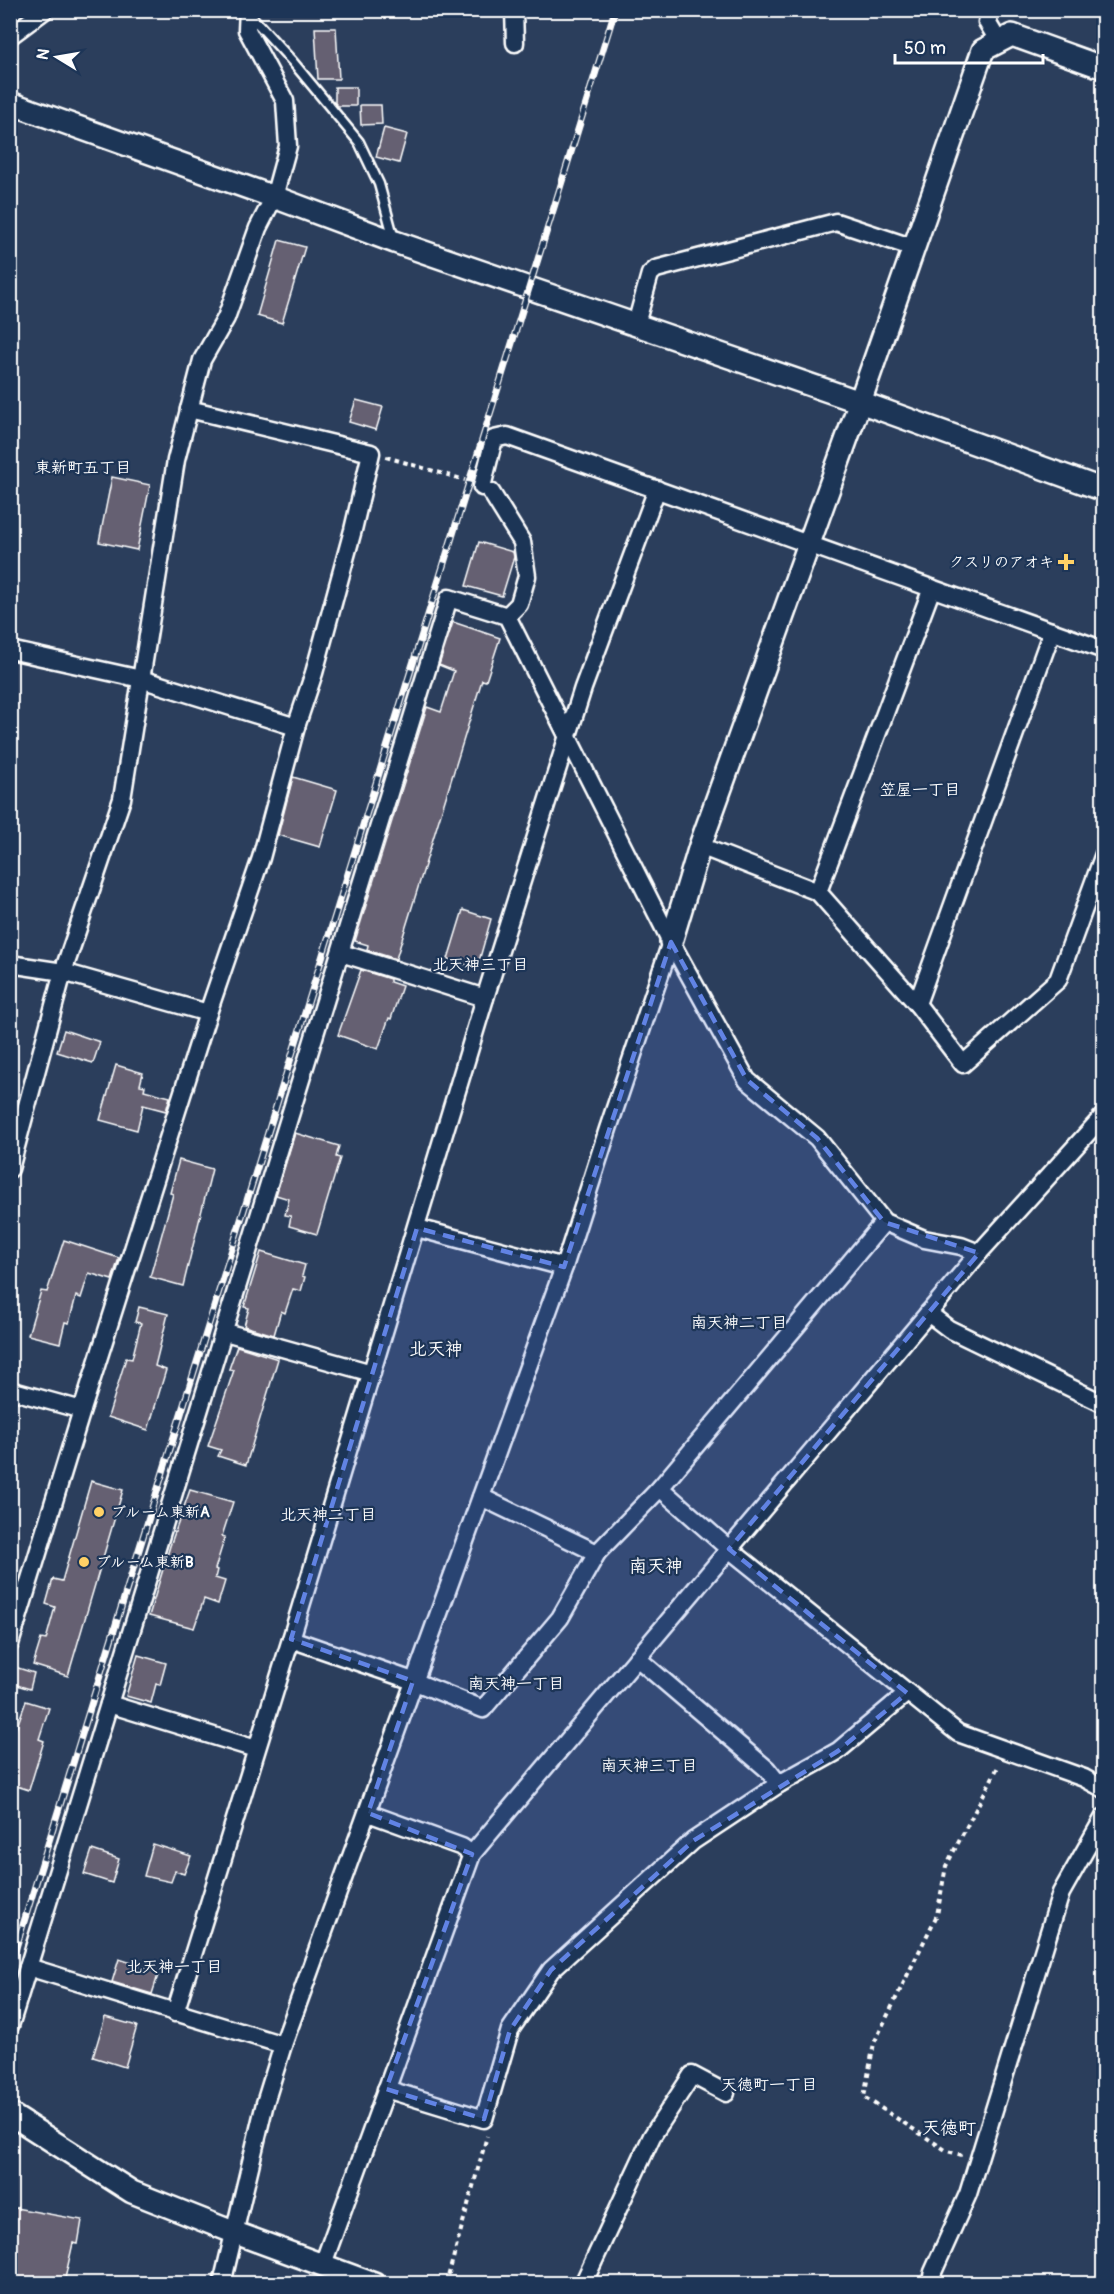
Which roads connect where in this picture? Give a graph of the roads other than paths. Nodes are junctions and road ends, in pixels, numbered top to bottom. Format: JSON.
{"nodes":[{"id":1,"x":45,"y":10,"type":"edge"},
{"id":2,"x":514,"y":10,"type":"edge"},
{"id":3,"x":991,"y":10,"type":"edge"},
{"id":4,"x":246,"y":11,"type":"edge"},
{"id":5,"x":10,"y":36,"type":"edge"},
{"id":6,"x":999,"y":42,"type":"junction"},
{"id":7,"x":515,"y":43,"type":"dead end"},
{"id":8,"x":1104,"y":68,"type":"edge"},
{"id":9,"x":10,"y":103,"type":"edge"},
{"id":10,"x":274,"y":197,"type":"junction"},
{"id":11,"x":395,"y":242,"type":"junction"},
{"id":12,"x":914,"y":248,"type":"junction"},
{"id":13,"x":636,"y":324,"type":"junction"},
{"id":14,"x":860,"y":402,"type":"junction"},
{"id":15,"x":189,"y":409,"type":"junction"},
{"id":16,"x":657,"y":489,"type":"junction"},
{"id":17,"x":1104,"y":490,"type":"edge"},
{"id":18,"x":808,"y":544,"type":"junction"},
{"id":19,"x":932,"y":588,"type":"junction"},
{"id":20,"x":507,"y":616,"type":"junction"},
{"id":21,"x":1052,"y":632,"type":"junction"},
{"id":22,"x":10,"y":650,"type":"edge"},
{"id":23,"x":1104,"y":650,"type":"edge"},
{"id":24,"x":141,"y":679,"type":"junction"},
{"id":25,"x":296,"y":727,"type":"junction"},
{"id":26,"x":568,"y":739,"type":"junction"},
{"id":27,"x":700,"y":846,"type":"junction"},
{"id":28,"x":1104,"y":854,"type":"edge"},
{"id":29,"x":818,"y":892,"type":"junction"},
{"id":30,"x":1097,"y":894,"type":"edge"},
{"id":31,"x":671,"y":942,"type":"junction"},
{"id":32,"x":341,"y":953,"type":"junction"},
{"id":33,"x":10,"y":964,"type":"edge"},
{"id":34,"x":63,"y":972,"type":"junction"},
{"id":35,"x":485,"y":998,"type":"junction"},
{"id":36,"x":917,"y":1004,"type":"junction"},
{"id":37,"x":208,"y":1013,"type":"junction"},
{"id":38,"x":1104,"y":1115,"type":"edge"},
{"id":39,"x":10,"y":1169,"type":"edge"},
{"id":40,"x":884,"y":1222,"type":"junction"},
{"id":41,"x":417,"y":1228,"type":"junction"},
{"id":42,"x":979,"y":1253,"type":"junction"},
{"id":43,"x":564,"y":1267,"type":"junction"},
{"id":44,"x":928,"y":1313,"type":"junction"},
{"id":45,"x":225,"y":1332,"type":"junction"},
{"id":46,"x":372,"y":1373,"type":"junction"},
{"id":47,"x":10,"y":1390,"type":"edge"},
{"id":48,"x":1104,"y":1404,"type":"edge"},
{"id":49,"x":82,"y":1410,"type":"junction"},
{"id":50,"x":660,"y":1488,"type":"junction"},
{"id":51,"x":480,"y":1497,"type":"junction"},
{"id":52,"x":729,"y":1549,"type":"junction"},
{"id":53,"x":597,"y":1554,"type":"junction"},
{"id":54,"x":291,"y":1639,"type":"junction"},
{"id":55,"x":10,"y":1644,"type":"edge"},
{"id":56,"x":637,"y":1658,"type":"junction"},
{"id":57,"x":413,"y":1681,"type":"junction"},
{"id":58,"x":907,"y":1693,"type":"junction"},
{"id":59,"x":109,"y":1704,"type":"junction"},
{"id":60,"x":256,"y":1749,"type":"junction"},
{"id":61,"x":779,"y":1784,"type":"junction"},
{"id":62,"x":1104,"y":1789,"type":"edge"},
{"id":63,"x":368,"y":1812,"type":"junction"},
{"id":64,"x":1104,"y":1817,"type":"edge"},
{"id":65,"x":472,"y":1854,"type":"junction"},
{"id":66,"x":28,"y":1967,"type":"junction"},
{"id":67,"x":175,"y":2013,"type":"junction"},
{"id":68,"x":10,"y":2026,"type":"edge"},
{"id":69,"x":283,"y":2045,"type":"junction"},
{"id":70,"x":386,"y":2089,"type":"junction"},
{"id":71,"x":726,"y":2093,"type":"dead end"},
{"id":72,"x":10,"y":2114,"type":"edge"},
{"id":73,"x":233,"y":2232,"type":"junction"},
{"id":74,"x":323,"y":2264,"type":"junction"},
{"id":75,"x":222,"y":2283,"type":"edge"},
{"id":76,"x":374,"y":2283,"type":"edge"},
{"id":77,"x":583,"y":2283,"type":"edge"},
{"id":78,"x":930,"y":2283,"type":"edge"}],
"edges":[{"from":1,"to":5,"type":"street"},
{"from":2,"to":7,"type":"street"},
{"from":3,"to":6,"type":"street"},
{"from":4,"to":10,"type":"street"},
{"from":4,"to":11,"type":"lane"},
{"from":6,"to":8,"type":"street"},
{"from":6,"to":12,"type":"street"},
{"from":9,"to":10,"type":"street"},
{"from":10,"to":11,"type":"street"},
{"from":10,"to":15,"type":"street"},
{"from":11,"to":13,"type":"street"},
{"from":12,"to":13,"type":"street"},
{"from":12,"to":14,"type":"street"},
{"from":13,"to":14,"type":"street"},
{"from":14,"to":17,"type":"street"},
{"from":14,"to":18,"type":"street"},
{"from":15,"to":24,"type":"street"},
{"from":15,"to":25,"type":"street"},
{"from":16,"to":18,"type":"street"},
{"from":16,"to":20,"type":"street"},
{"from":16,"to":26,"type":"street"},
{"from":18,"to":19,"type":"street"},
{"from":18,"to":27,"type":"street"},
{"from":19,"to":21,"type":"street"},
{"from":19,"to":29,"type":"street"},
{"from":20,"to":26,"type":"street"},
{"from":20,"to":32,"type":"street"},
{"from":21,"to":23,"type":"street"},
{"from":21,"to":36,"type":"street"},
{"from":22,"to":24,"type":"street"},
{"from":24,"to":25,"type":"street"},
{"from":24,"to":34,"type":"street"},
{"from":25,"to":37,"type":"street"},
{"from":26,"to":31,"type":"street"},
{"from":26,"to":35,"type":"street"},
{"from":27,"to":29,"type":"street"},
{"from":27,"to":31,"type":"street"},
{"from":28,"to":30,"type":"street"},
{"from":29,"to":36,"type":"street"},
{"from":30,"to":36,"type":"street"},
{"from":31,"to":40,"type":"street"},
{"from":31,"to":43,"type":"street"},
{"from":32,"to":35,"type":"street"},
{"from":32,"to":45,"type":"street"},
{"from":33,"to":34,"type":"street"},
{"from":34,"to":37,"type":"street"},
{"from":34,"to":39,"type":"street"},
{"from":35,"to":41,"type":"street"},
{"from":37,"to":49,"type":"street"},
{"from":38,"to":42,"type":"street"},
{"from":40,"to":42,"type":"street"},
{"from":40,"to":50,"type":"street"},
{"from":41,"to":43,"type":"street"},
{"from":41,"to":46,"type":"street"},
{"from":42,"to":44,"type":"street"},
{"from":43,"to":51,"type":"street"},
{"from":44,"to":48,"type":"street"},
{"from":44,"to":52,"type":"street"},
{"from":45,"to":46,"type":"street"},
{"from":45,"to":59,"type":"street"},
{"from":46,"to":54,"type":"street"},
{"from":47,"to":49,"type":"street"},
{"from":49,"to":55,"type":"street"},
{"from":50,"to":52,"type":"street"},
{"from":50,"to":53,"type":"street"},
{"from":51,"to":53,"type":"street"},
{"from":51,"to":57,"type":"street"},
{"from":52,"to":56,"type":"street"},
{"from":52,"to":58,"type":"street"},
{"from":53,"to":57,"type":"street"},
{"from":54,"to":57,"type":"street"},
{"from":54,"to":60,"type":"street"},
{"from":56,"to":61,"type":"street"},
{"from":56,"to":65,"type":"street"},
{"from":57,"to":63,"type":"street"},
{"from":58,"to":61,"type":"street"},
{"from":58,"to":62,"type":"street"},
{"from":59,"to":60,"type":"street"},
{"from":59,"to":66,"type":"street"},
{"from":60,"to":67,"type":"street"},
{"from":61,"to":70,"type":"street"},
{"from":63,"to":65,"type":"street"},
{"from":63,"to":69,"type":"street"},
{"from":64,"to":78,"type":"street"},
{"from":65,"to":70,"type":"street"},
{"from":66,"to":67,"type":"street"},
{"from":66,"to":68,"type":"street"},
{"from":67,"to":69,"type":"street"},
{"from":69,"to":73,"type":"street"},
{"from":70,"to":74,"type":"street"},
{"from":71,"to":77,"type":"street"},
{"from":72,"to":73,"type":"street"},
{"from":73,"to":74,"type":"street"},
{"from":73,"to":75,"type":"street"},
{"from":74,"to":76,"type":"street"}]}
